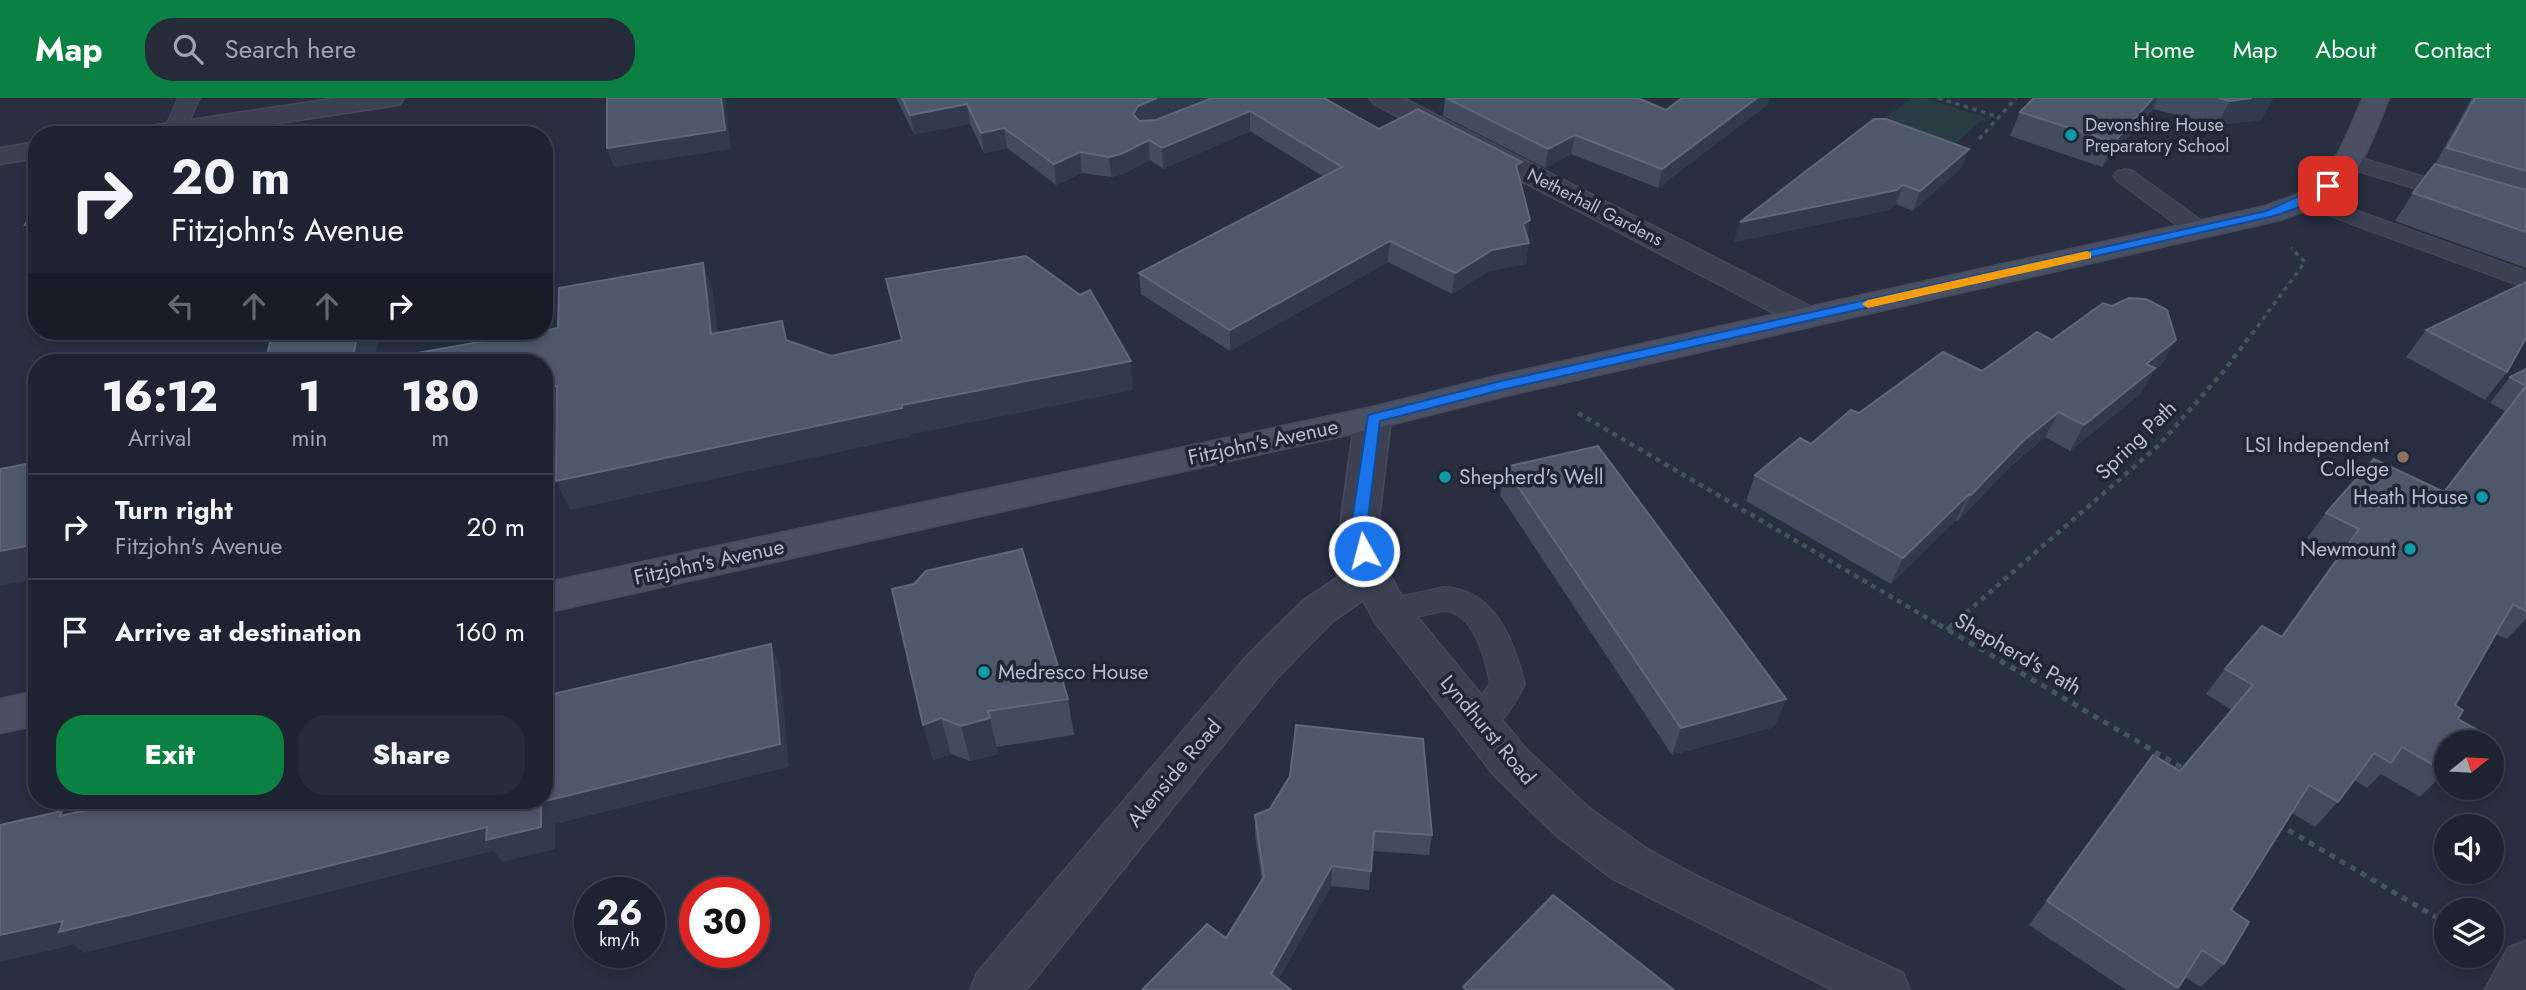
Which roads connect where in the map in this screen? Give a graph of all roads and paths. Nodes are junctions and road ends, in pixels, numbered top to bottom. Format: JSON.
{"nodes":[{"id":1,"x":189,"y":98,"type":"edge"},
{"id":2,"x":391,"y":98,"type":"edge"},
{"id":3,"x":1383,"y":98,"type":"edge"},
{"id":4,"x":1938,"y":98,"type":"edge"},
{"id":5,"x":2016,"y":98,"type":"edge"},
{"id":6,"x":2376,"y":98,"type":"edge"},
{"id":7,"x":1999,"y":117,"type":"junction"},
{"id":8,"x":177,"y":126,"type":"edge"},
{"id":9,"x":202,"y":126,"type":"edge"},
{"id":10,"x":1979,"y":139,"type":"dead end"},
{"id":11,"x":28,"y":151,"type":"edge"},
{"id":12,"x":0,"y":156,"type":"edge"},
{"id":13,"x":2345,"y":160,"type":"junction"},
{"id":14,"x":2125,"y":176,"type":"dead end"},
{"id":15,"x":2305,"y":199,"type":"junction"},
{"id":16,"x":2526,"y":215,"type":"edge"},
{"id":17,"x":2199,"y":230,"type":"junction"},
{"id":18,"x":2290,"y":247,"type":"dead end"},
{"id":19,"x":2526,"y":280,"type":"edge"},
{"id":20,"x":1806,"y":317,"type":"junction"},
{"id":21,"x":1574,"y":410,"type":"dead end"},
{"id":22,"x":1373,"y":418,"type":"junction"},
{"id":23,"x":1379,"y":593,"type":"junction"},
{"id":24,"x":553,"y":596,"type":"edge"},
{"id":25,"x":1947,"y":630,"type":"junction"},
{"id":26,"x":28,"y":710,"type":"edge"},
{"id":27,"x":0,"y":716,"type":"edge"},
{"id":28,"x":1477,"y":720,"type":"junction"},
{"id":29,"x":2197,"y":776,"type":"edge"},
{"id":30,"x":2268,"y":818,"type":"edge"},
{"id":31,"x":2434,"y":916,"type":"edge"},
{"id":32,"x":2526,"y":964,"type":"edge"},
{"id":33,"x":995,"y":990,"type":"edge"},
{"id":34,"x":1885,"y":990,"type":"edge"},
{"id":35,"x":2510,"y":990,"type":"edge"}],
"edges":[{"from":1,"to":8,"type":"lane"},
{"from":2,"to":9,"type":"street"},
{"from":3,"to":20,"type":"street","name":"Netherhall Gardens"},
{"from":4,"to":7,"type":"path"},
{"from":5,"to":7,"type":"path"},
{"from":6,"to":13,"type":"main road","name":"Fitzjohn's Avenue"},
{"from":7,"to":10,"type":"path"},
{"from":11,"to":12,"type":"street"},
{"from":13,"to":15,"type":"main road","name":"Fitzjohn's Avenue"},
{"from":13,"to":16,"type":"lane"},
{"from":14,"to":17,"type":"lane"},
{"from":15,"to":17,"type":"main road","name":"Fitzjohn's Avenue"},
{"from":15,"to":19,"type":"lane"},
{"from":17,"to":20,"type":"main road","name":"Fitzjohn's Avenue"},
{"from":18,"to":25,"type":"path","name":"Spring Path"},
{"from":20,"to":22,"type":"main road","name":"Fitzjohn's Avenue"},
{"from":21,"to":25,"type":"path","name":"Shepherd's Path"},
{"from":22,"to":23,"type":"street","name":"Lyndhurst Road"},
{"from":22,"to":24,"type":"main road","name":"Fitzjohn's Avenue"},
{"from":23,"to":28,"type":"street","name":"Lyndhurst Road"},
{"from":23,"to":28,"type":"lane"},
{"from":23,"to":33,"type":"street","name":"Akenside Road"},
{"from":25,"to":29,"type":"path","name":"Shepherd's Path"},
{"from":26,"to":27,"type":"main road"},
{"from":28,"to":34,"type":"street","name":"Lyndhurst Road"},
{"from":30,"to":31,"type":"path"},
{"from":32,"to":35,"type":"street"}]}
